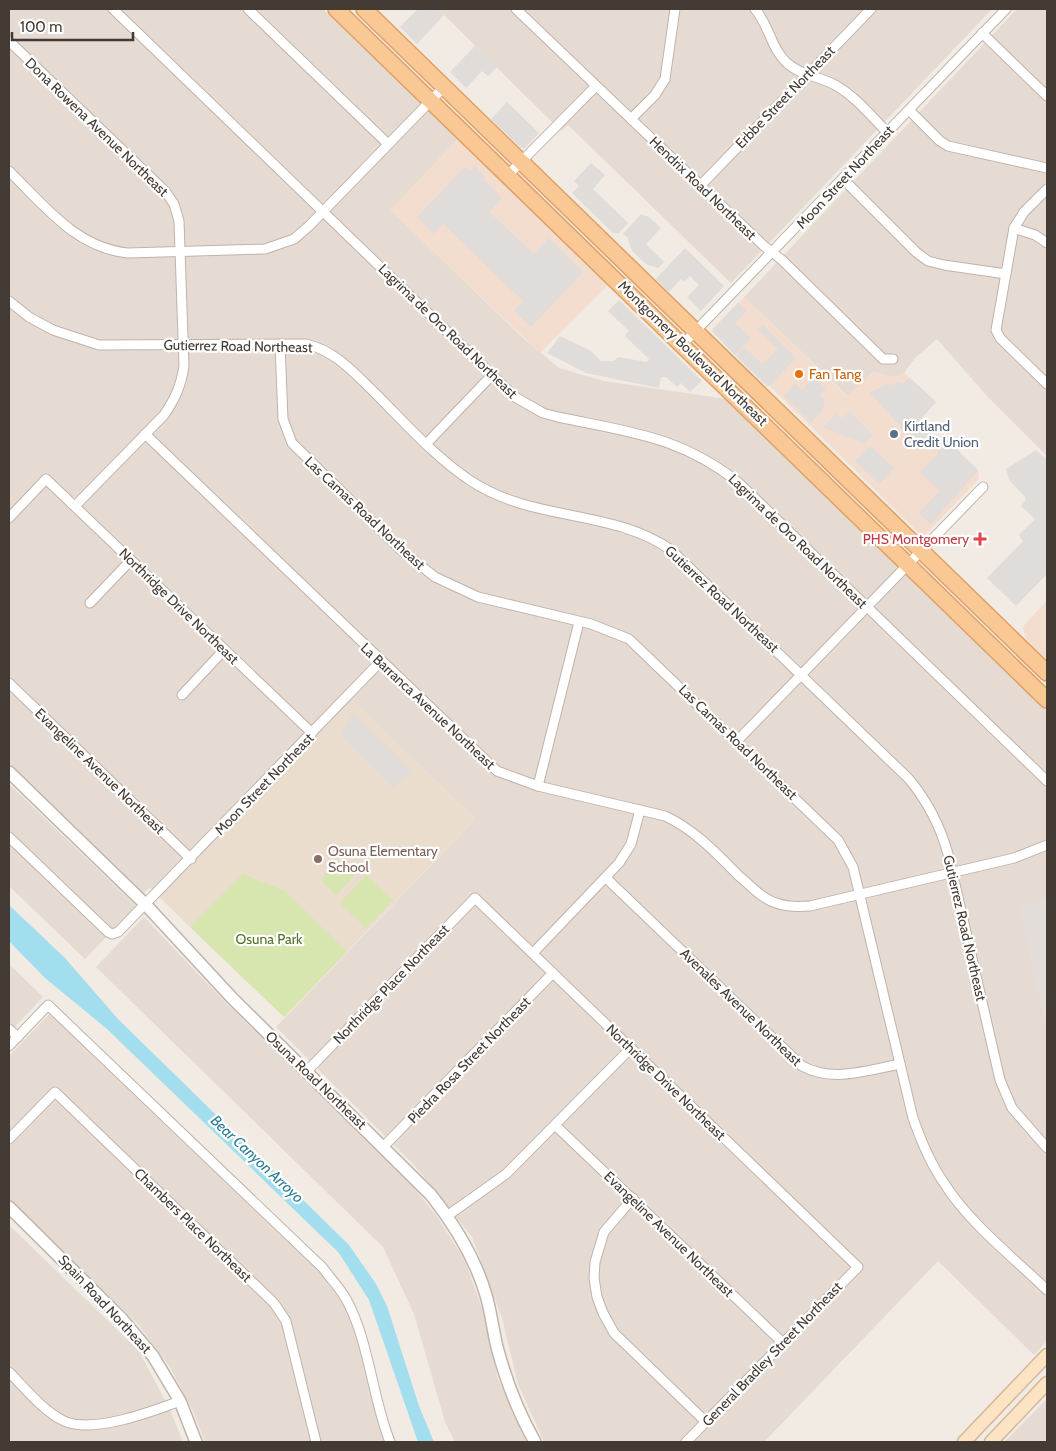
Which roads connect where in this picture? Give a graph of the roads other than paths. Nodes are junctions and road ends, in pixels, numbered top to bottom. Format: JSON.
{"nodes":[{"id":1,"x":112,"y":9,"type":"edge"},
{"id":2,"x":248,"y":9,"type":"edge"},
{"id":3,"x":336,"y":9,"type":"edge"},
{"id":4,"x":364,"y":9,"type":"edge"},
{"id":5,"x":516,"y":9,"type":"edge"},
{"id":6,"x":675,"y":9,"type":"edge"},
{"id":7,"x":755,"y":9,"type":"edge"},
{"id":8,"x":870,"y":9,"type":"edge"},
{"id":9,"x":1006,"y":9,"type":"edge"},
{"id":10,"x":982,"y":33,"type":"junction"},
{"id":11,"x":9,"y":41,"type":"edge"},
{"id":12,"x":807,"y":74,"type":"junction"},
{"id":13,"x":596,"y":86,"type":"junction"},
{"id":14,"x":444,"y":87,"type":"junction"},
{"id":15,"x":1047,"y":96,"type":"edge"},
{"id":16,"x":431,"y":101,"type":"junction"},
{"id":17,"x":909,"y":110,"type":"junction"},
{"id":18,"x":631,"y":119,"type":"junction"},
{"id":19,"x":887,"y":132,"type":"junction"},
{"id":20,"x":388,"y":144,"type":"junction"},
{"id":21,"x":522,"y":162,"type":"junction"},
{"id":22,"x":1047,"y":168,"type":"edge"},
{"id":23,"x":9,"y":171,"type":"edge"},
{"id":24,"x":508,"y":175,"type":"junction"},
{"id":25,"x":843,"y":179,"type":"junction"},
{"id":26,"x":700,"y":186,"type":"junction"},
{"id":27,"x":1047,"y":189,"type":"edge"},
{"id":28,"x":322,"y":211,"type":"junction"},
{"id":29,"x":1014,"y":228,"type":"junction"},
{"id":30,"x":1047,"y":243,"type":"edge"},
{"id":31,"x":180,"y":252,"type":"junction"},
{"id":32,"x":772,"y":253,"type":"junction"},
{"id":33,"x":1006,"y":274,"type":"junction"},
{"id":34,"x":9,"y":301,"type":"edge"},
{"id":35,"x":696,"y":330,"type":"junction"},
{"id":36,"x":683,"y":344,"type":"junction"},
{"id":37,"x":280,"y":345,"type":"junction"},
{"id":38,"x":184,"y":346,"type":"junction"},
{"id":39,"x":893,"y":359,"type":"dead end"},
{"id":40,"x":492,"y":375,"type":"junction"},
{"id":41,"x":1047,"y":384,"type":"edge"},
{"id":42,"x":145,"y":434,"type":"junction"},
{"id":43,"x":427,"y":443,"type":"junction"},
{"id":44,"x":983,"y":487,"type":"dead end"},
{"id":45,"x":75,"y":506,"type":"junction"},
{"id":46,"x":9,"y":518,"type":"edge"},
{"id":47,"x":922,"y":550,"type":"junction"},
{"id":48,"x":131,"y":560,"type":"junction"},
{"id":49,"x":909,"y":564,"type":"junction"},
{"id":50,"x":90,"y":603,"type":"dead end"},
{"id":51,"x":867,"y":607,"type":"junction"},
{"id":52,"x":579,"y":622,"type":"junction"},
{"id":53,"x":224,"y":650,"type":"junction"},
{"id":54,"x":380,"y":662,"type":"junction"},
{"id":55,"x":1047,"y":673,"type":"edge"},
{"id":56,"x":801,"y":674,"type":"junction"},
{"id":57,"x":9,"y":683,"type":"edge"},
{"id":58,"x":182,"y":695,"type":"dead end"},
{"id":59,"x":1047,"y":700,"type":"edge"},
{"id":60,"x":312,"y":733,"type":"junction"},
{"id":61,"x":736,"y":741,"type":"junction"},
{"id":62,"x":9,"y":772,"type":"edge"},
{"id":63,"x":1047,"y":781,"type":"edge"},
{"id":64,"x":538,"y":786,"type":"junction"},
{"id":65,"x":640,"y":810,"type":"junction"},
{"id":66,"x":9,"y":837,"type":"edge"},
{"id":67,"x":1047,"y":845,"type":"edge"},
{"id":68,"x":191,"y":859,"type":"junction"},
{"id":69,"x":952,"y":874,"type":"junction"},
{"id":70,"x":606,"y":878,"type":"junction"},
{"id":71,"x":860,"y":894,"type":"junction"},
{"id":72,"x":475,"y":898,"type":"joint"},
{"id":73,"x":146,"y":905,"type":"junction"},
{"id":74,"x":533,"y":953,"type":"junction"},
{"id":75,"x":553,"y":973,"type":"junction"},
{"id":76,"x":9,"y":1028,"type":"edge"},
{"id":77,"x":18,"y":1037,"type":"junction"},
{"id":78,"x":9,"y":1046,"type":"edge"},
{"id":79,"x":631,"y":1048,"type":"junction"},
{"id":80,"x":900,"y":1064,"type":"junction"},
{"id":81,"x":307,"y":1071,"type":"junction"},
{"id":82,"x":555,"y":1125,"type":"junction"},
{"id":83,"x":9,"y":1139,"type":"edge"},
{"id":84,"x":384,"y":1146,"type":"junction"},
{"id":85,"x":1047,"y":1148,"type":"edge"},
{"id":86,"x":633,"y":1198,"type":"junction"},
{"id":87,"x":9,"y":1207,"type":"edge"},
{"id":88,"x":447,"y":1216,"type":"junction"},
{"id":89,"x":858,"y":1266,"type":"joint"},
{"id":90,"x":1047,"y":1290,"type":"edge"},
{"id":91,"x":783,"y":1343,"type":"junction"},
{"id":92,"x":1047,"y":1355,"type":"edge"},
{"id":93,"x":9,"y":1372,"type":"edge"},
{"id":94,"x":1047,"y":1383,"type":"edge"},
{"id":95,"x":180,"y":1401,"type":"junction"},
{"id":96,"x":706,"y":1422,"type":"junction"},
{"id":97,"x":196,"y":1442,"type":"edge"},
{"id":98,"x":316,"y":1442,"type":"edge"},
{"id":99,"x":390,"y":1442,"type":"edge"},
{"id":100,"x":536,"y":1442,"type":"edge"},
{"id":101,"x":686,"y":1442,"type":"edge"},
{"id":102,"x":964,"y":1442,"type":"edge"},
{"id":103,"x":991,"y":1442,"type":"edge"}],
"edges":[{"from":1,"to":28,"type":"street","name":"Lagrima de Oro Road Northeast"},
{"from":2,"to":20,"type":"street"},
{"from":3,"to":16,"type":"main road","name":"Montgomery Boulevard Northeast"},
{"from":4,"to":14,"type":"main road","name":"Montgomery Boulevard Northeast"},
{"from":5,"to":13,"type":"street","name":"Hendrix Road Northeast"},
{"from":6,"to":18,"type":"street"},
{"from":7,"to":12,"type":"street"},
{"from":8,"to":12,"type":"street","name":"Erbbe Street Northeast"},
{"from":9,"to":10,"type":"street","name":"Moon Street Northeast"},
{"from":10,"to":15,"type":"street"},
{"from":10,"to":17,"type":"street","name":"Moon Street Northeast"},
{"from":11,"to":31,"type":"street","name":"Dona Rowena Avenue Northeast"},
{"from":12,"to":19,"type":"street"},
{"from":12,"to":26,"type":"street","name":"Erbbe Street Northeast"},
{"from":13,"to":18,"type":"street","name":"Hendrix Road Northeast"},
{"from":13,"to":21,"type":"street"},
{"from":14,"to":16,"type":"street"},
{"from":14,"to":21,"type":"main road","name":"Montgomery Boulevard Northeast"},
{"from":16,"to":20,"type":"street"},
{"from":16,"to":24,"type":"main road","name":"Montgomery Boulevard Northeast"},
{"from":17,"to":19,"type":"street","name":"Moon Street Northeast"},
{"from":17,"to":22,"type":"street"},
{"from":18,"to":26,"type":"street","name":"Hendrix Road Northeast"},
{"from":19,"to":25,"type":"street","name":"Moon Street Northeast"},
{"from":20,"to":28,"type":"street"},
{"from":21,"to":24,"type":"street"},
{"from":21,"to":35,"type":"main road","name":"Montgomery Boulevard Northeast"},
{"from":23,"to":31,"type":"street"},
{"from":24,"to":36,"type":"main road","name":"Montgomery Boulevard Northeast"},
{"from":25,"to":32,"type":"street","name":"Moon Street Northeast"},
{"from":25,"to":33,"type":"street"},
{"from":26,"to":32,"type":"street","name":"Hendrix Road Northeast"},
{"from":27,"to":29,"type":"street"},
{"from":28,"to":31,"type":"street"},
{"from":28,"to":40,"type":"street","name":"Lagrima de Oro Road Northeast"},
{"from":29,"to":30,"type":"street"},
{"from":29,"to":33,"type":"street"},
{"from":31,"to":38,"type":"street","name":"Dona Rowena Avenue Northeast"},
{"from":32,"to":35,"type":"street","name":"Moon Street Northeast"},
{"from":32,"to":39,"type":"street","name":"Hendrix Road Northeast"},
{"from":33,"to":41,"type":"street"},
{"from":34,"to":38,"type":"street","name":"Gutierrez Road Northeast"},
{"from":35,"to":36,"type":"street","name":"Moon Street Northeast"},
{"from":35,"to":47,"type":"main road","name":"Montgomery Boulevard Northeast"},
{"from":36,"to":49,"type":"main road","name":"Montgomery Boulevard Northeast"},
{"from":37,"to":38,"type":"street","name":"Gutierrez Road Northeast"},
{"from":37,"to":43,"type":"street","name":"Gutierrez Road Northeast"},
{"from":37,"to":52,"type":"street","name":"Las Camas Road Northeast"},
{"from":38,"to":42,"type":"street","name":"Dona Rowena Avenue Northeast"},
{"from":40,"to":43,"type":"street"},
{"from":40,"to":51,"type":"street","name":"Lagrima de Oro Road Northeast"},
{"from":42,"to":45,"type":"street","name":"Dona Rowena Avenue Northeast"},
{"from":42,"to":54,"type":"street","name":"La Barranca Avenue Northeast"},
{"from":43,"to":56,"type":"street","name":"Gutierrez Road Northeast"},
{"from":44,"to":47,"type":"street"},
{"from":45,"to":46,"type":"street","name":"Northridge Drive Northeast"},
{"from":45,"to":48,"type":"street","name":"Northridge Drive Northeast"},
{"from":47,"to":49,"type":"street"},
{"from":47,"to":55,"type":"main road","name":"Montgomery Boulevard Northeast"},
{"from":48,"to":50,"type":"street"},
{"from":48,"to":53,"type":"street","name":"Northridge Drive Northeast"},
{"from":49,"to":51,"type":"street"},
{"from":49,"to":59,"type":"main road","name":"Montgomery Boulevard Northeast"},
{"from":51,"to":56,"type":"street"},
{"from":51,"to":63,"type":"street","name":"Lagrima de Oro Road Northeast"},
{"from":52,"to":61,"type":"street","name":"Las Camas Road Northeast"},
{"from":52,"to":64,"type":"street"},
{"from":53,"to":58,"type":"street"},
{"from":53,"to":60,"type":"street","name":"Northridge Drive Northeast"},
{"from":54,"to":60,"type":"street","name":"Moon Street Northeast"},
{"from":54,"to":64,"type":"street","name":"La Barranca Avenue Northeast"},
{"from":56,"to":61,"type":"street"},
{"from":56,"to":69,"type":"street","name":"Gutierrez Road Northeast"},
{"from":57,"to":68,"type":"street","name":"Evangeline Avenue Northeast"},
{"from":60,"to":68,"type":"street","name":"Moon Street Northeast"},
{"from":61,"to":71,"type":"street","name":"Las Camas Road Northeast"},
{"from":62,"to":73,"type":"street","name":"Osuna Road Northeast"},
{"from":64,"to":65,"type":"street","name":"La Barranca Avenue Northeast"},
{"from":65,"to":70,"type":"street"},
{"from":65,"to":71,"type":"street","name":"La Barranca Avenue Northeast"},
{"from":66,"to":73,"type":"street","name":"Moon Street Northeast"},
{"from":67,"to":69,"type":"street","name":"La Barranca Avenue Northeast"},
{"from":68,"to":73,"type":"street","name":"Moon Street Northeast"},
{"from":69,"to":71,"type":"street","name":"La Barranca Avenue Northeast"},
{"from":69,"to":85,"type":"street","name":"Gutierrez Road Northeast"},
{"from":70,"to":74,"type":"street"},
{"from":70,"to":80,"type":"street","name":"Avenales Avenue Northeast"},
{"from":71,"to":80,"type":"street","name":"Las Camas Road Northeast"},
{"from":72,"to":74,"type":"street","name":"Northridge Drive Northeast"},
{"from":72,"to":81,"type":"street","name":"Northridge Place Northeast"},
{"from":73,"to":81,"type":"street","name":"Osuna Road Northeast"},
{"from":74,"to":75,"type":"street","name":"Northridge Drive Northeast"},
{"from":75,"to":79,"type":"street","name":"Northridge Drive Northeast"},
{"from":75,"to":84,"type":"street","name":"Piedra Rosa Street Northeast"},
{"from":76,"to":77,"type":"street"},
{"from":77,"to":78,"type":"street"},
{"from":77,"to":99,"type":"street"},
{"from":79,"to":82,"type":"street"},
{"from":79,"to":89,"type":"street","name":"Northridge Drive Northeast"},
{"from":80,"to":90,"type":"street","name":"Las Camas Road Northeast"},
{"from":81,"to":84,"type":"street","name":"Osuna Road Northeast"},
{"from":82,"to":86,"type":"street","name":"Evangeline Avenue Northeast"},
{"from":82,"to":88,"type":"street"},
{"from":83,"to":98,"type":"street","name":"Chambers Place Northeast"},
{"from":84,"to":88,"type":"street","name":"Osuna Road Northeast"},
{"from":86,"to":91,"type":"street","name":"Evangeline Avenue Northeast"},
{"from":86,"to":96,"type":"street"},
{"from":87,"to":95,"type":"street","name":"Spain Road Northeast"},
{"from":88,"to":100,"type":"street","name":"Osuna Road Northeast"},
{"from":89,"to":91,"type":"street","name":"General Bradley Street Northeast"},
{"from":91,"to":96,"type":"street","name":"General Bradley Street Northeast"},
{"from":92,"to":102,"type":"main road"},
{"from":93,"to":95,"type":"street"},
{"from":94,"to":103,"type":"main road"},
{"from":95,"to":97,"type":"street","name":"Spain Road Northeast"},
{"from":96,"to":101,"type":"street","name":"General Bradley Street Northeast"}]}
